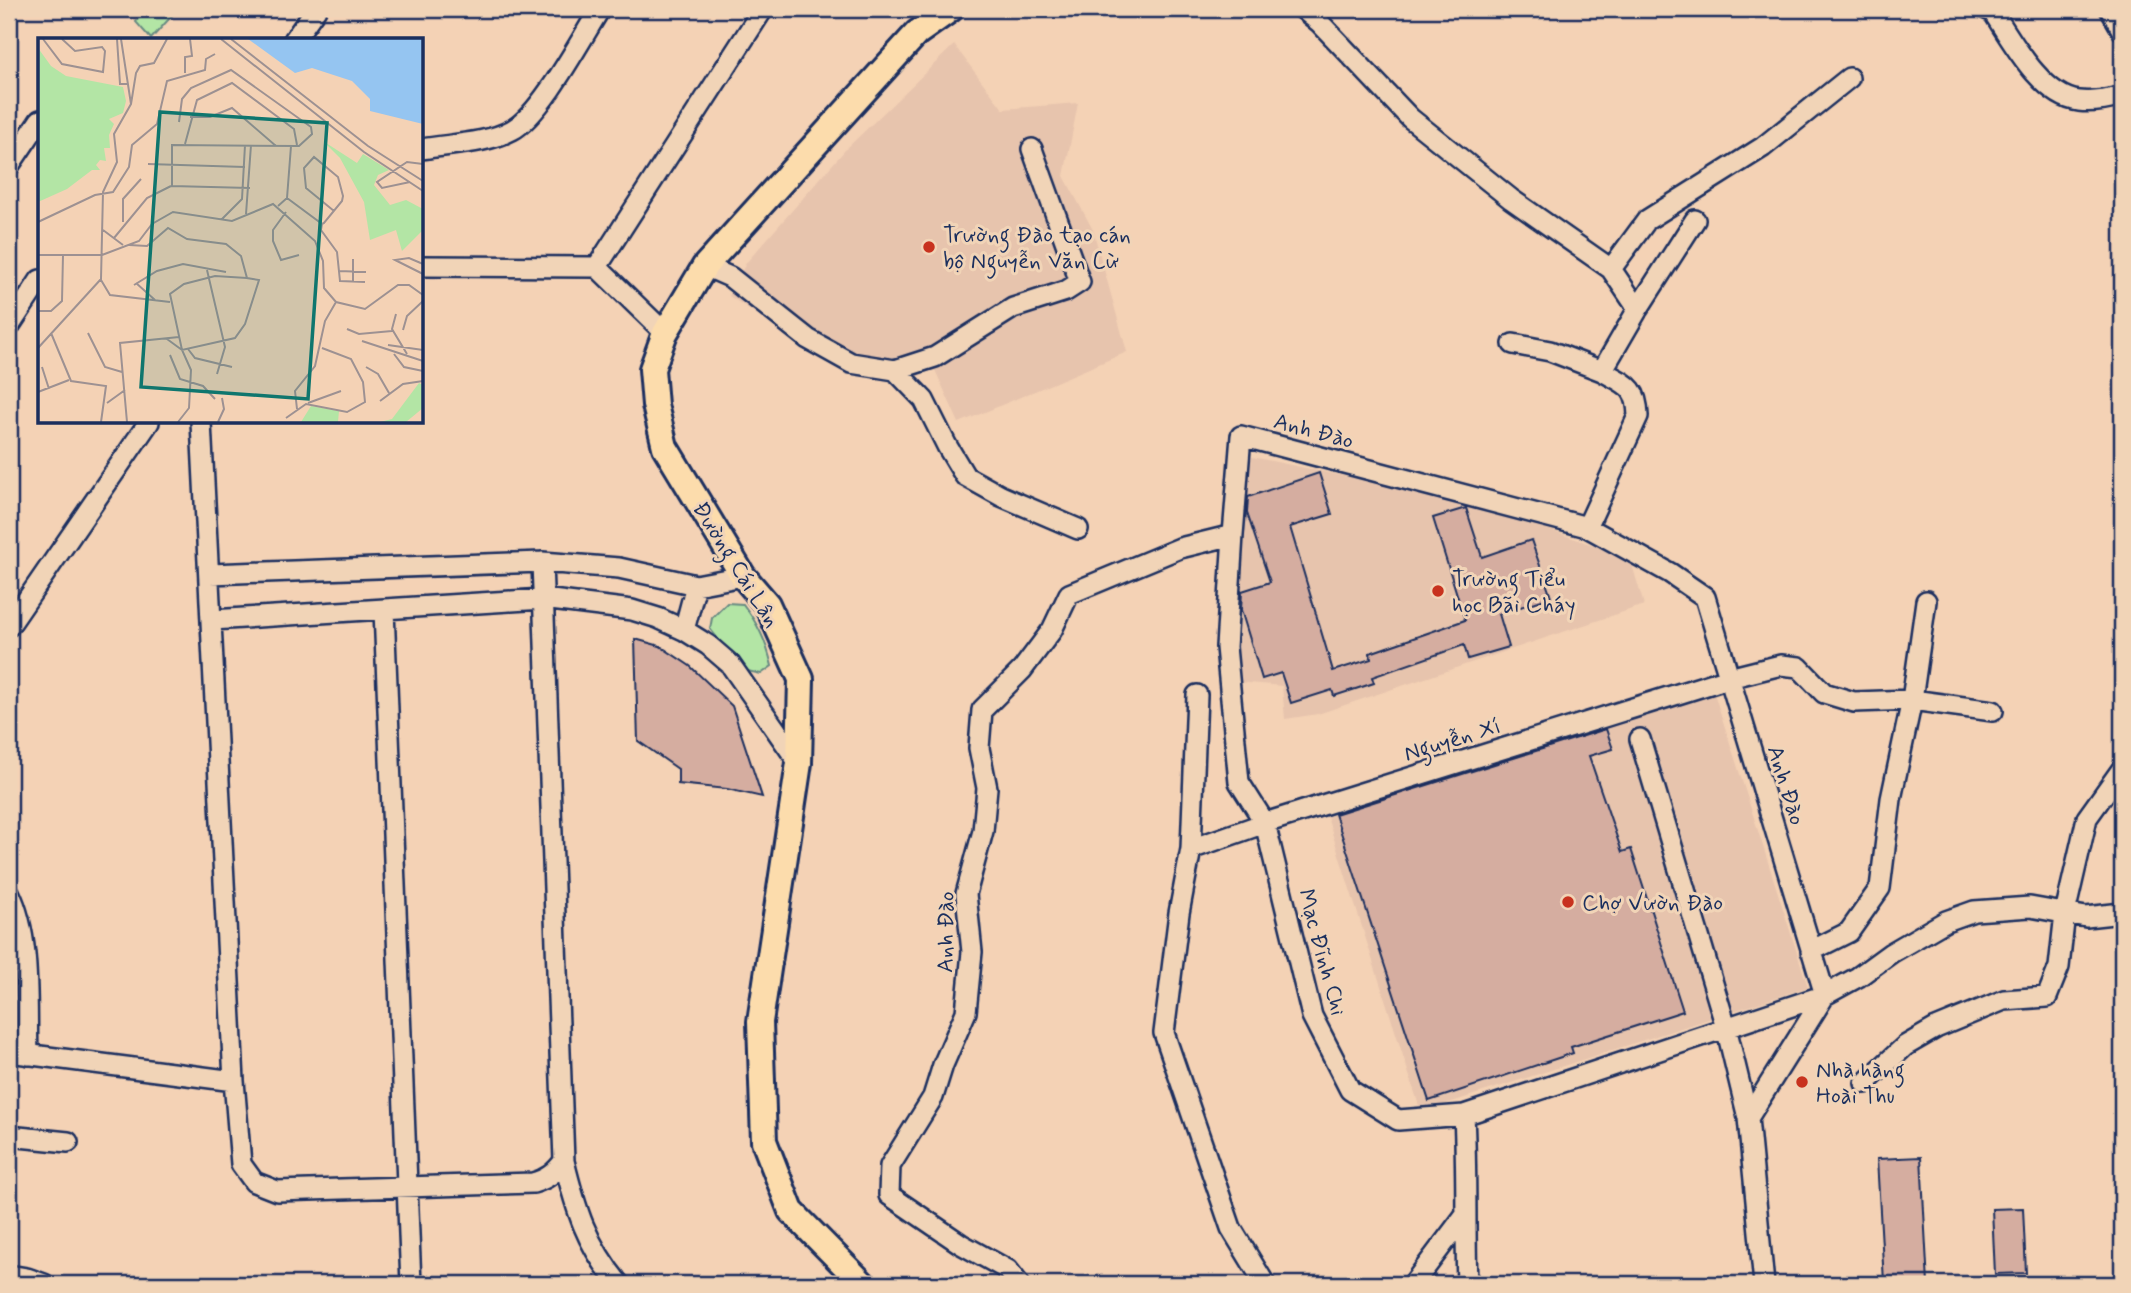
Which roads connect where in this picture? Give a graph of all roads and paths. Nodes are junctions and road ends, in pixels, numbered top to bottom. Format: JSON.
{"nodes":[{"id":1,"x":316,"y":9,"type":"edge"},
{"id":2,"x":600,"y":9,"type":"edge"},
{"id":3,"x":763,"y":9,"type":"edge"},
{"id":4,"x":951,"y":9,"type":"edge"},
{"id":5,"x":1303,"y":9,"type":"edge"},
{"id":6,"x":1986,"y":9,"type":"edge"},
{"id":7,"x":2110,"y":9,"type":"edge"},
{"id":8,"x":2122,"y":30,"type":"edge"},
{"id":9,"x":296,"y":38,"type":"edge"},
{"id":10,"x":1849,"y":78,"type":"dead end"},
{"id":11,"x":2122,"y":96,"type":"edge"},
{"id":12,"x":38,"y":123,"type":"edge"},
{"id":13,"x":424,"y":149,"type":"edge"},
{"id":14,"x":1032,"y":149,"type":"dead end"},
{"id":15,"x":9,"y":166,"type":"edge"},
{"id":16,"x":1695,"y":220,"type":"dead end"},
{"id":17,"x":424,"y":266,"type":"edge"},
{"id":18,"x":705,"y":266,"type":"junction"},
{"id":19,"x":597,"y":267,"type":"junction"},
{"id":20,"x":1611,"y":269,"type":"junction"},
{"id":21,"x":38,"y":283,"type":"edge"},
{"id":22,"x":1638,"y":309,"type":"junction"},
{"id":23,"x":9,"y":327,"type":"edge"},
{"id":24,"x":665,"y":333,"type":"junction"},
{"id":25,"x":1513,"y":344,"type":"dead end"},
{"id":26,"x":895,"y":370,"type":"junction"},
{"id":27,"x":1602,"y":372,"type":"junction"},
{"id":28,"x":148,"y":424,"type":"edge"},
{"id":29,"x":201,"y":424,"type":"edge"},
{"id":30,"x":1587,"y":527,"type":"junction"},
{"id":31,"x":1078,"y":529,"type":"dead end"},
{"id":32,"x":1233,"y":536,"type":"junction"},
{"id":33,"x":542,"y":562,"type":"junction"},
{"id":34,"x":210,"y":574,"type":"junction"},
{"id":35,"x":743,"y":576,"type":"junction"},
{"id":36,"x":696,"y":585,"type":"junction"},
{"id":37,"x":544,"y":599,"type":"junction"},
{"id":38,"x":1926,"y":601,"type":"dead end"},
{"id":39,"x":384,"y":610,"type":"junction"},
{"id":40,"x":212,"y":620,"type":"junction"},
{"id":41,"x":9,"y":626,"type":"edge"},
{"id":42,"x":684,"y":631,"type":"junction"},
{"id":43,"x":1729,"y":678,"type":"junction"},
{"id":44,"x":1197,"y":695,"type":"dead end"},
{"id":45,"x":1912,"y":700,"type":"junction"},
{"id":46,"x":1993,"y":711,"type":"dead end"},
{"id":47,"x":1640,"y":739,"type":"dead end"},
{"id":48,"x":799,"y":763,"type":"junction"},
{"id":49,"x":2122,"y":769,"type":"edge"},
{"id":50,"x":1265,"y":823,"type":"junction"},
{"id":51,"x":1191,"y":849,"type":"junction"},
{"id":52,"x":9,"y":892,"type":"edge"},
{"id":53,"x":2065,"y":913,"type":"junction"},
{"id":54,"x":2122,"y":913,"type":"edge"},
{"id":55,"x":1811,"y":951,"type":"junction"},
{"id":56,"x":1825,"y":995,"type":"junction"},
{"id":57,"x":1726,"y":1027,"type":"junction"},
{"id":58,"x":18,"y":1053,"type":"edge"},
{"id":59,"x":234,"y":1081,"type":"junction"},
{"id":60,"x":1865,"y":1083,"type":"dead end"},
{"id":61,"x":1464,"y":1115,"type":"junction"},
{"id":62,"x":1748,"y":1118,"type":"junction"},
{"id":63,"x":9,"y":1136,"type":"edge"},
{"id":64,"x":68,"y":1142,"type":"dead end"},
{"id":65,"x":564,"y":1161,"type":"junction"},
{"id":66,"x":407,"y":1187,"type":"junction"},
{"id":67,"x":1465,"y":1214,"type":"junction"},
{"id":68,"x":9,"y":1275,"type":"edge"},
{"id":69,"x":44,"y":1284,"type":"edge"},
{"id":70,"x":411,"y":1284,"type":"edge"},
{"id":71,"x":619,"y":1284,"type":"edge"},
{"id":72,"x":863,"y":1284,"type":"edge"},
{"id":73,"x":1019,"y":1284,"type":"edge"},
{"id":74,"x":1265,"y":1284,"type":"edge"},
{"id":75,"x":1413,"y":1284,"type":"edge"},
{"id":76,"x":1466,"y":1284,"type":"edge"},
{"id":77,"x":1764,"y":1284,"type":"edge"}],
"edges":[{"from":1,"to":9,"type":"street"},
{"from":2,"to":13,"type":"street"},
{"from":3,"to":19,"type":"street"},
{"from":4,"to":18,"type":"main road","name":"Đường Cái Lân"},
{"from":5,"to":20,"type":"street"},
{"from":6,"to":11,"type":"street"},
{"from":7,"to":8,"type":"street"},
{"from":10,"to":20,"type":"street"},
{"from":12,"to":15,"type":"street"},
{"from":14,"to":26,"type":"street"},
{"from":16,"to":22,"type":"street"},
{"from":17,"to":19,"type":"street"},
{"from":18,"to":24,"type":"main road","name":"Đường Cái Lân"},
{"from":18,"to":26,"type":"street"},
{"from":19,"to":24,"type":"street"},
{"from":20,"to":22,"type":"street"},
{"from":21,"to":23,"type":"street"},
{"from":22,"to":27,"type":"street"},
{"from":24,"to":35,"type":"main road","name":"Đường Cái Lân"},
{"from":25,"to":27,"type":"street"},
{"from":26,"to":31,"type":"street"},
{"from":27,"to":30,"type":"street"},
{"from":28,"to":41,"type":"street"},
{"from":29,"to":34,"type":"street"},
{"from":30,"to":32,"type":"street","name":"Anh Đào"},
{"from":30,"to":43,"type":"street","name":"Anh Đào"},
{"from":32,"to":50,"type":"street","name":"Mạc Đĩnh Chi"},
{"from":32,"to":73,"type":"street","name":"Anh Đào"},
{"from":33,"to":34,"type":"street"},
{"from":33,"to":36,"type":"street"},
{"from":33,"to":37,"type":"street"},
{"from":34,"to":40,"type":"street"},
{"from":35,"to":36,"type":"street"},
{"from":35,"to":48,"type":"main road","name":"Đường Cái Lân"},
{"from":36,"to":42,"type":"street"},
{"from":37,"to":39,"type":"street"},
{"from":37,"to":42,"type":"street"},
{"from":37,"to":65,"type":"street"},
{"from":38,"to":45,"type":"street"},
{"from":39,"to":40,"type":"street"},
{"from":39,"to":66,"type":"street"},
{"from":40,"to":59,"type":"street"},
{"from":42,"to":48,"type":"street"},
{"from":43,"to":45,"type":"street","name":"Nguyễn Xí"},
{"from":43,"to":50,"type":"street","name":"Nguyễn Xí"},
{"from":43,"to":55,"type":"street","name":"Anh Đào"},
{"from":44,"to":51,"type":"street"},
{"from":45,"to":46,"type":"street"},
{"from":45,"to":55,"type":"street"},
{"from":47,"to":57,"type":"street"},
{"from":48,"to":72,"type":"main road","name":"Đường Cái Lân"},
{"from":49,"to":53,"type":"street"},
{"from":50,"to":51,"type":"street","name":"Nguyễn Xí"},
{"from":50,"to":61,"type":"street","name":"Mạc Đĩnh Chi"},
{"from":51,"to":74,"type":"street"},
{"from":52,"to":58,"type":"street"},
{"from":53,"to":54,"type":"street","name":"Mạc Đĩnh Chi"},
{"from":53,"to":56,"type":"street","name":"Mạc Đĩnh Chi"},
{"from":53,"to":60,"type":"street"},
{"from":55,"to":56,"type":"street","name":"Anh Đào"},
{"from":56,"to":57,"type":"street","name":"Mạc Đĩnh Chi"},
{"from":56,"to":62,"type":"street"},
{"from":57,"to":61,"type":"street","name":"Mạc Đĩnh Chi"},
{"from":57,"to":62,"type":"street"},
{"from":58,"to":59,"type":"street"},
{"from":59,"to":66,"type":"street"},
{"from":61,"to":67,"type":"street"},
{"from":62,"to":77,"type":"street"},
{"from":63,"to":64,"type":"street"},
{"from":65,"to":66,"type":"street"},
{"from":65,"to":71,"type":"street"},
{"from":66,"to":70,"type":"street"},
{"from":67,"to":75,"type":"street"},
{"from":67,"to":76,"type":"street"},
{"from":68,"to":69,"type":"street"}]}
